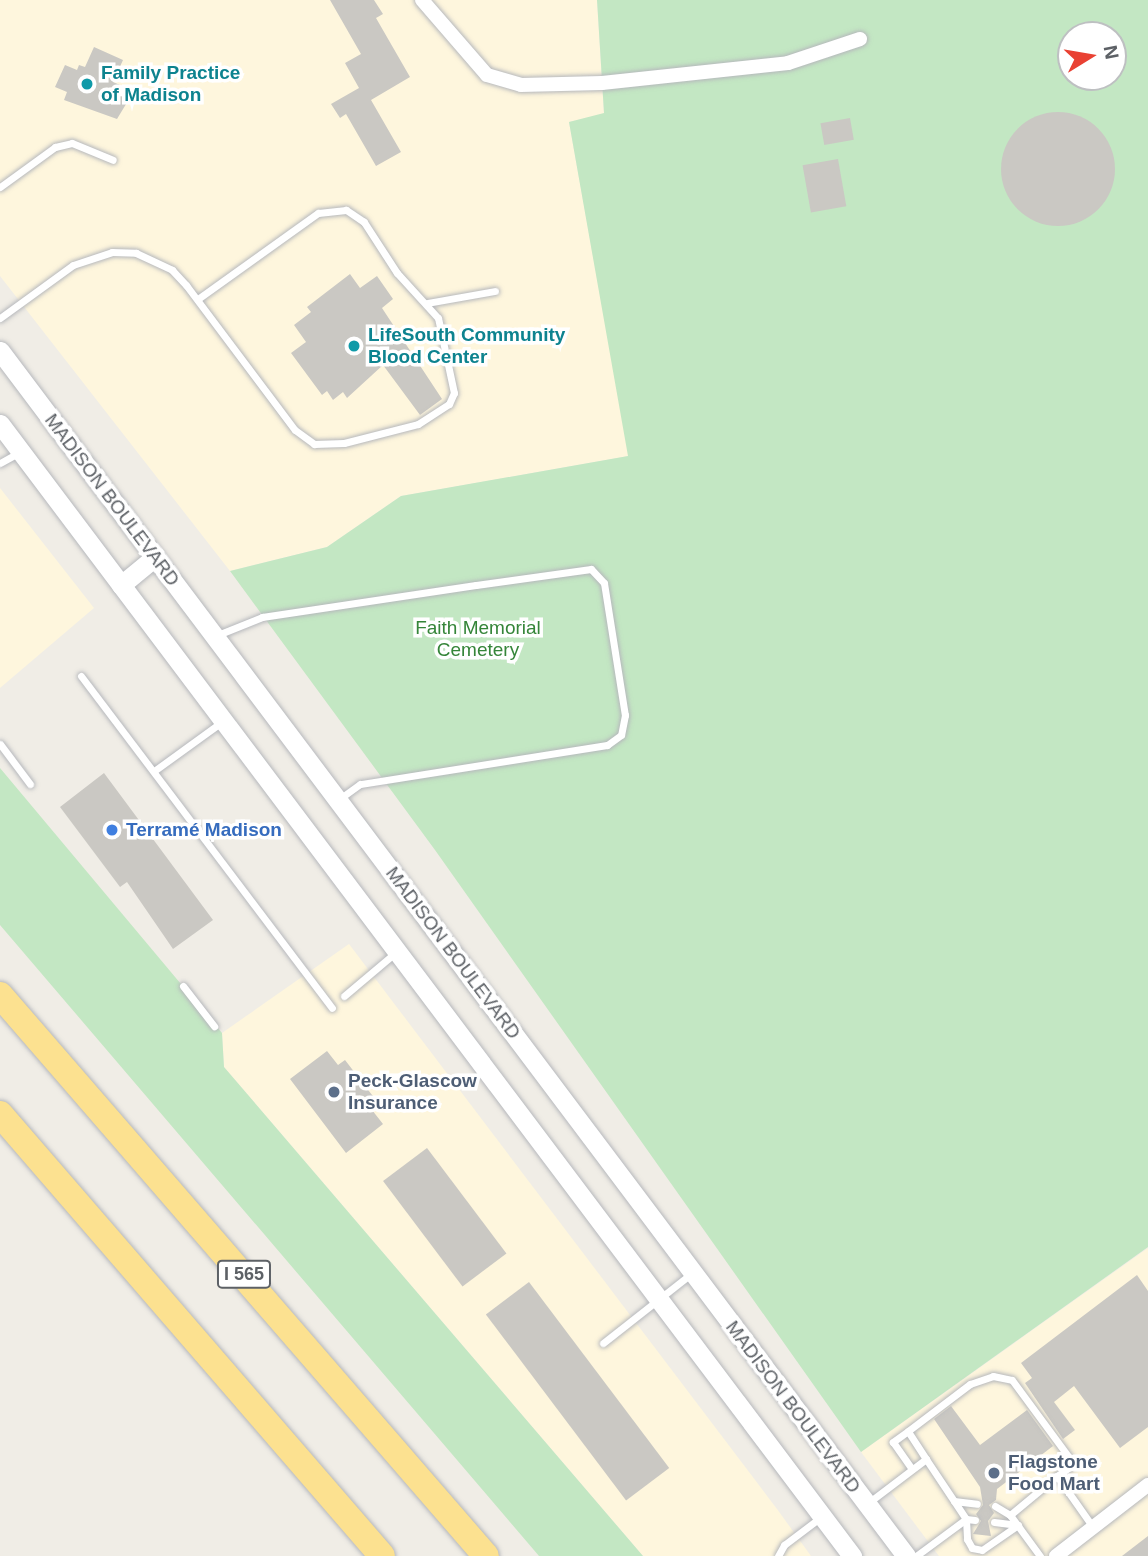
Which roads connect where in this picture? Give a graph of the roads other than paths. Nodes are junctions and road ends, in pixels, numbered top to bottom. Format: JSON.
{"nodes":[{"id":1,"x":422,"y":0,"type":"edge"},
{"id":2,"x":860,"y":39,"type":"dead end"},
{"id":3,"x":113,"y":160,"type":"dead end"},
{"id":4,"x":0,"y":187,"type":"edge"},
{"id":5,"x":495,"y":291,"type":"dead end"},
{"id":6,"x":198,"y":299,"type":"junction"},
{"id":7,"x":427,"y":303,"type":"junction"},
{"id":8,"x":0,"y":318,"type":"edge"},
{"id":9,"x":0,"y":351,"type":"edge"},
{"id":10,"x":0,"y":424,"type":"edge"},
{"id":11,"x":21,"y":451,"type":"junction"},
{"id":12,"x":0,"y":463,"type":"edge"},
{"id":13,"x":155,"y":557,"type":"junction"},
{"id":14,"x":121,"y":585,"type":"junction"},
{"id":15,"x":215,"y":637,"type":"junction"},
{"id":16,"x":82,"y":676,"type":"dead end"},
{"id":17,"x":223,"y":720,"type":"junction"},
{"id":18,"x":0,"y":744,"type":"edge"},
{"id":19,"x":154,"y":771,"type":"junction"},
{"id":20,"x":30,"y":784,"type":"dead end"},
{"id":21,"x":338,"y":800,"type":"junction"},
{"id":22,"x":397,"y":951,"type":"junction"},
{"id":23,"x":183,"y":986,"type":"dead end"},
{"id":24,"x":0,"y":995,"type":"edge"},
{"id":25,"x":344,"y":996,"type":"dead end"},
{"id":26,"x":332,"y":1008,"type":"dead end"},
{"id":27,"x":214,"y":1026,"type":"dead end"},
{"id":28,"x":0,"y":1114,"type":"edge"},
{"id":29,"x":693,"y":1273,"type":"junction"},
{"id":30,"x":659,"y":1299,"type":"junction"},
{"id":31,"x":603,"y":1343,"type":"dead end"},
{"id":32,"x":908,"y":1431,"type":"junction"},
{"id":33,"x":926,"y":1459,"type":"junction"},
{"id":34,"x":912,"y":1469,"type":"junction"},
{"id":35,"x":1057,"y":1476,"type":"junction"},
{"id":36,"x":1148,"y":1485,"type":"edge"},
{"id":37,"x":953,"y":1501,"type":"junction"},
{"id":38,"x":866,"y":1504,"type":"junction"},
{"id":39,"x":977,"y":1504,"type":"dead end"},
{"id":40,"x":995,"y":1506,"type":"dead end"},
{"id":41,"x":1010,"y":1515,"type":"junction"},
{"id":42,"x":822,"y":1516,"type":"junction"},
{"id":43,"x":966,"y":1518,"type":"junction"},
{"id":44,"x":975,"y":1520,"type":"dead end"},
{"id":45,"x":993,"y":1522,"type":"dead end"},
{"id":46,"x":1018,"y":1525,"type":"junction"},
{"id":47,"x":1093,"y":1528,"type":"junction"},
{"id":48,"x":382,"y":1556,"type":"edge"},
{"id":49,"x":486,"y":1556,"type":"edge"},
{"id":50,"x":778,"y":1556,"type":"edge"},
{"id":51,"x":852,"y":1556,"type":"edge"},
{"id":52,"x":906,"y":1556,"type":"edge"},
{"id":53,"x":916,"y":1556,"type":"edge"},
{"id":54,"x":1040,"y":1556,"type":"edge"},
{"id":55,"x":1056,"y":1556,"type":"edge"}],
"edges":[{"from":1,"to":2,"type":"street"},
{"from":3,"to":4,"type":"lane"},
{"from":5,"to":7,"type":"lane"},
{"from":6,"to":7,"type":"lane"},
{"from":6,"to":7,"type":"lane"},
{"from":6,"to":8,"type":"lane"},
{"from":9,"to":13,"type":"main road","name":"MADISON BOULEVARD"},
{"from":10,"to":11,"type":"main road"},
{"from":11,"to":12,"type":"lane"},
{"from":11,"to":14,"type":"main road"},
{"from":13,"to":14,"type":"main road"},
{"from":13,"to":15,"type":"main road","name":"MADISON BOULEVARD"},
{"from":14,"to":17,"type":"main road"},
{"from":15,"to":21,"type":"main road","name":"MADISON BOULEVARD"},
{"from":15,"to":21,"type":"lane"},
{"from":16,"to":19,"type":"lane"},
{"from":17,"to":19,"type":"lane"},
{"from":17,"to":22,"type":"main road"},
{"from":18,"to":20,"type":"lane"},
{"from":19,"to":26,"type":"lane"},
{"from":21,"to":29,"type":"main road","name":"MADISON BOULEVARD"},
{"from":22,"to":25,"type":"lane"},
{"from":22,"to":30,"type":"main road"},
{"from":23,"to":27,"type":"lane"},
{"from":24,"to":49,"type":"highway","number":"I 565"},
{"from":28,"to":48,"type":"highway"},
{"from":29,"to":30,"type":"lane"},
{"from":29,"to":38,"type":"main road","name":"MADISON BOULEVARD"},
{"from":30,"to":31,"type":"lane"},
{"from":30,"to":42,"type":"main road"},
{"from":32,"to":33,"type":"lane"},
{"from":32,"to":34,"type":"lane"},
{"from":32,"to":35,"type":"lane"},
{"from":33,"to":34,"type":"lane"},
{"from":33,"to":37,"type":"lane"},
{"from":34,"to":38,"type":"lane"},
{"from":35,"to":41,"type":"lane"},
{"from":35,"to":47,"type":"lane"},
{"from":36,"to":47,"type":"street"},
{"from":37,"to":39,"type":"lane"},
{"from":37,"to":43,"type":"lane"},
{"from":38,"to":52,"type":"main road","name":"MADISON BOULEVARD"},
{"from":40,"to":41,"type":"lane"},
{"from":41,"to":46,"type":"lane"},
{"from":42,"to":50,"type":"lane"},
{"from":42,"to":51,"type":"main road"},
{"from":43,"to":44,"type":"lane"},
{"from":43,"to":46,"type":"lane"},
{"from":43,"to":53,"type":"lane"},
{"from":45,"to":46,"type":"lane"},
{"from":46,"to":54,"type":"lane"},
{"from":47,"to":55,"type":"street"}]}
